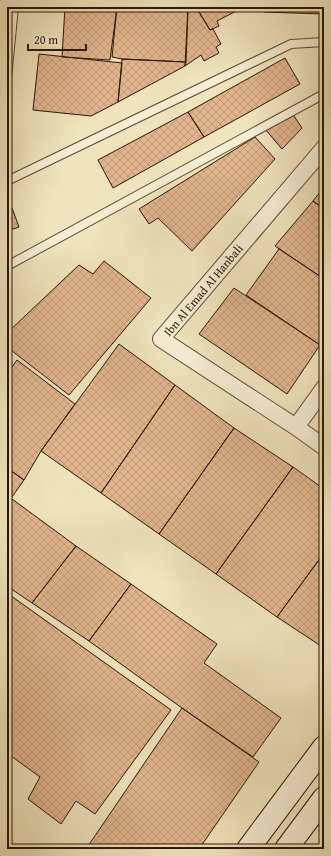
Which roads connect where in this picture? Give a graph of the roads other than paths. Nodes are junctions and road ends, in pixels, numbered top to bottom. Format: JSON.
{"nodes":[{"id":1,"x":14,"y":7,"type":"edge"},
{"id":2,"x":10,"y":17,"type":"edge"},
{"id":3,"x":324,"y":42,"type":"edge"},
{"id":4,"x":7,"y":78,"type":"edge"},
{"id":5,"x":324,"y":94,"type":"edge"},
{"id":6,"x":324,"y":148,"type":"edge"},
{"id":7,"x":7,"y":181,"type":"edge"},
{"id":8,"x":7,"y":266,"type":"edge"},
{"id":9,"x":324,"y":388,"type":"edge"},
{"id":10,"x":296,"y":427,"type":"junction"},
{"id":11,"x":324,"y":446,"type":"edge"},
{"id":12,"x":324,"y":747,"type":"edge"},
{"id":13,"x":324,"y":798,"type":"edge"},
{"id":14,"x":248,"y":849,"type":"edge"},
{"id":15,"x":286,"y":849,"type":"edge"}],
"edges":[{"from":1,"to":2,"type":"lane"},
{"from":2,"to":4,"type":"lane"},
{"from":3,"to":7,"type":"lane"},
{"from":5,"to":8,"type":"lane"},
{"from":6,"to":10,"type":"street","name":"Ibn Al Emad Al Hanbali"},
{"from":9,"to":10,"type":"street"},
{"from":10,"to":11,"type":"street","name":"Ibn Al Emad Al Hanbali"},
{"from":12,"to":14,"type":"main road"},
{"from":13,"to":15,"type":"main road"}]}
